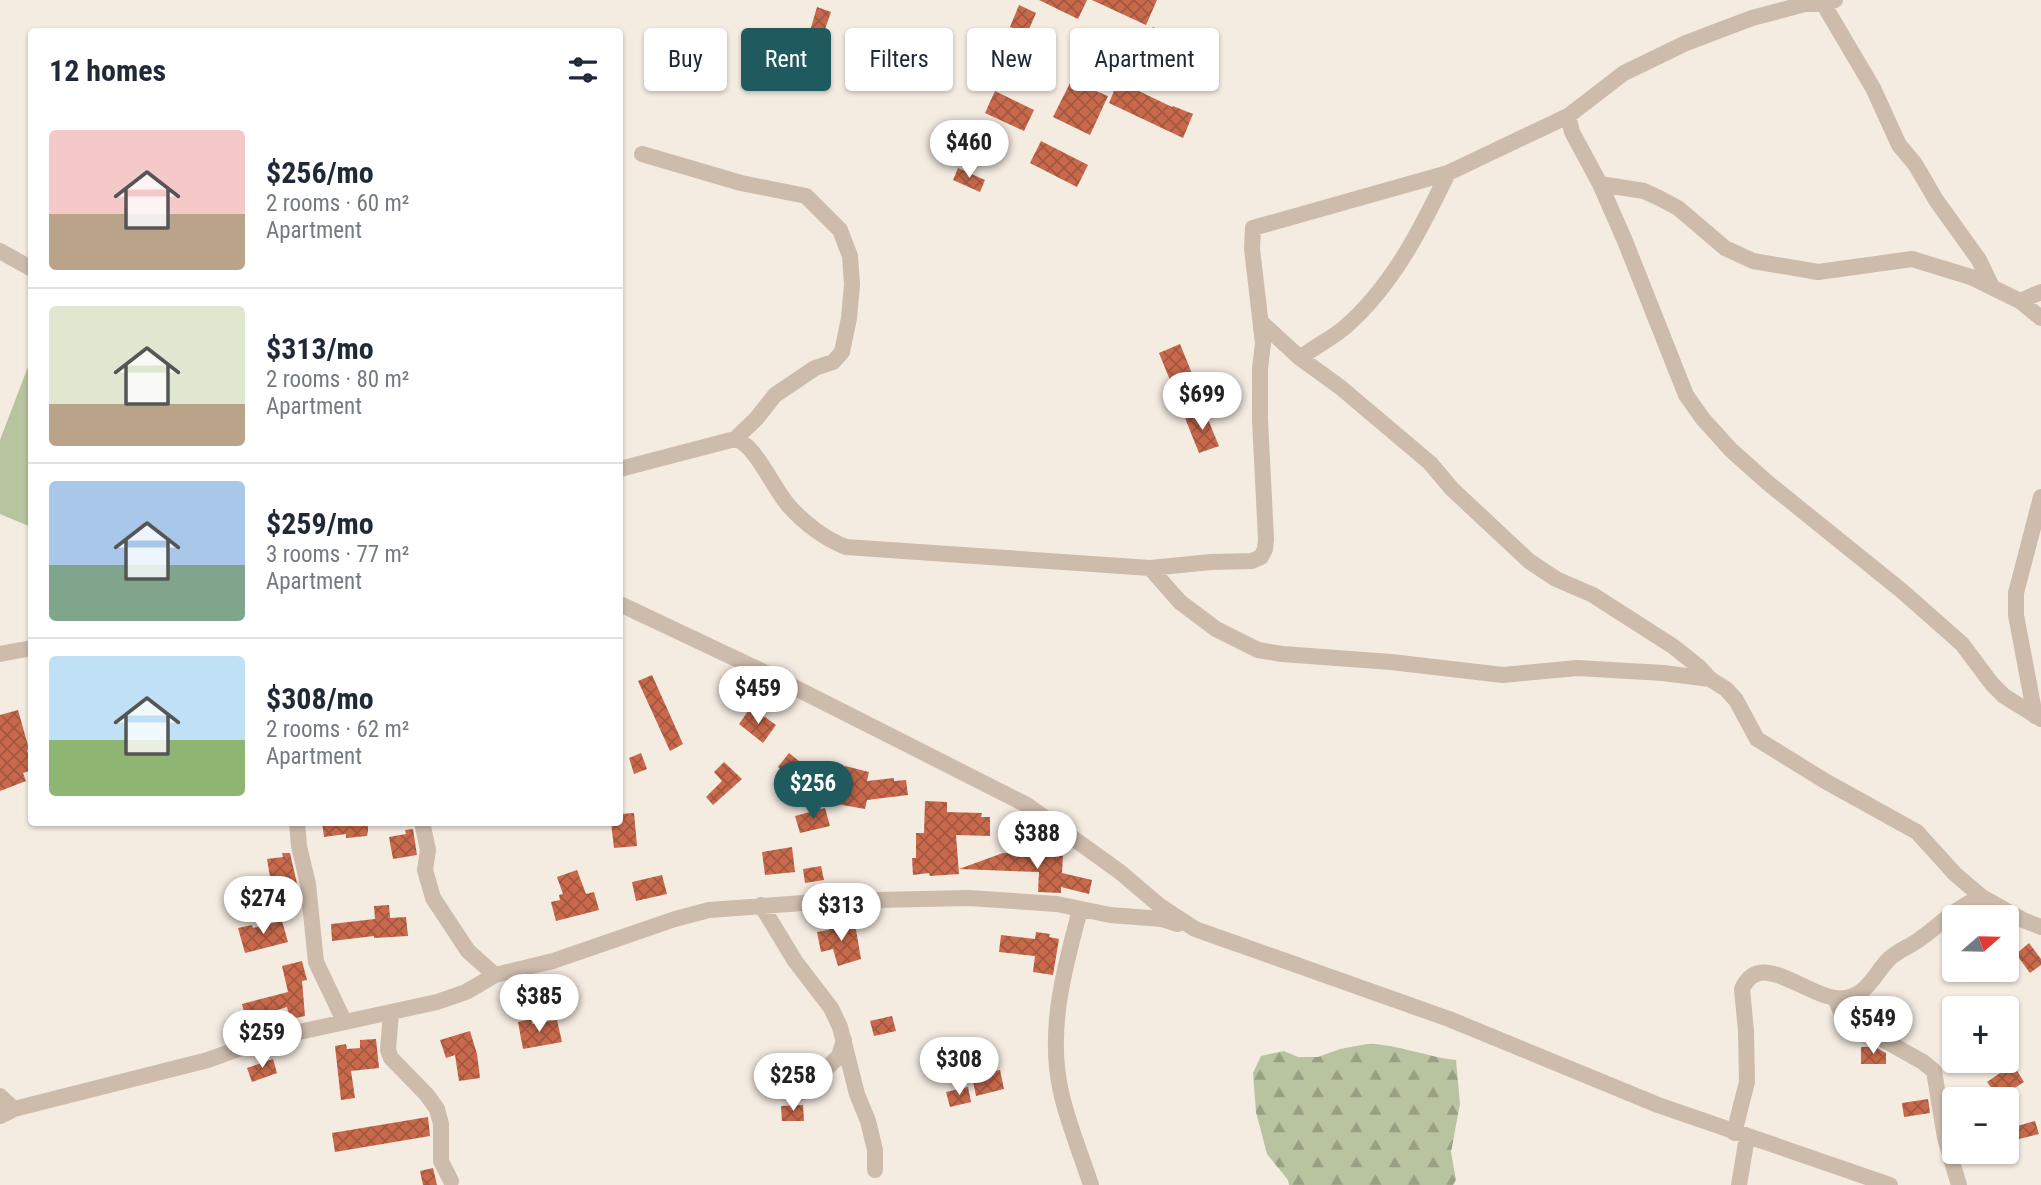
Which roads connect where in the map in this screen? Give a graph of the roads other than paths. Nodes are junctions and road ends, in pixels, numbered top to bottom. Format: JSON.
{"nodes":[{"id":1,"x":1826,"y":1,"type":"edge"},
{"id":2,"x":1568,"y":116,"type":"junction"},
{"id":3,"x":642,"y":154,"type":"dead end"},
{"id":4,"x":1448,"y":173,"type":"junction"},
{"id":5,"x":1600,"y":184,"type":"junction"},
{"id":6,"x":0,"y":251,"type":"edge"},
{"id":7,"x":28,"y":267,"type":"edge"},
{"id":8,"x":1992,"y":287,"type":"junction"},
{"id":9,"x":2041,"y":292,"type":"edge"},
{"id":10,"x":2021,"y":301,"type":"junction"},
{"id":11,"x":2041,"y":318,"type":"edge"},
{"id":12,"x":1261,"y":321,"type":"junction"},
{"id":13,"x":1300,"y":358,"type":"junction"},
{"id":14,"x":735,"y":439,"type":"junction"},
{"id":15,"x":623,"y":468,"type":"edge"},
{"id":16,"x":2041,"y":497,"type":"edge"},
{"id":17,"x":1150,"y":568,"type":"junction"},
{"id":18,"x":623,"y":605,"type":"edge"},
{"id":19,"x":28,"y":649,"type":"edge"},
{"id":20,"x":0,"y":654,"type":"edge"},
{"id":21,"x":1710,"y":679,"type":"junction"},
{"id":22,"x":2038,"y":717,"type":"edge"},
{"id":23,"x":297,"y":826,"type":"edge"},
{"id":24,"x":423,"y":826,"type":"edge"},
{"id":25,"x":1982,"y":898,"type":"junction"},
{"id":26,"x":761,"y":905,"type":"junction"},
{"id":27,"x":1080,"y":910,"type":"junction"},
{"id":28,"x":2041,"y":927,"type":"edge"},
{"id":29,"x":1195,"y":929,"type":"junction"},
{"id":30,"x":495,"y":975,"type":"junction"},
{"id":31,"x":1835,"y":998,"type":"junction"},
{"id":32,"x":391,"y":1013,"type":"junction"},
{"id":33,"x":344,"y":1021,"type":"junction"},
{"id":34,"x":844,"y":1038,"type":"junction"},
{"id":35,"x":803,"y":1092,"type":"dead end"},
{"id":36,"x":0,"y":1096,"type":"edge"},
{"id":37,"x":7,"y":1112,"type":"edge"},
{"id":38,"x":1740,"y":1135,"type":"junction"},
{"id":39,"x":875,"y":1170,"type":"dead end"},
{"id":40,"x":452,"y":1181,"type":"dead end"},
{"id":41,"x":1091,"y":1185,"type":"edge"},
{"id":42,"x":1739,"y":1185,"type":"edge"},
{"id":43,"x":1890,"y":1185,"type":"edge"},
{"id":44,"x":1959,"y":1185,"type":"edge"}],
"edges":[{"from":1,"to":2,"type":"street"},
{"from":1,"to":8,"type":"street"},
{"from":2,"to":4,"type":"street"},
{"from":2,"to":5,"type":"street"},
{"from":3,"to":14,"type":"street"},
{"from":4,"to":12,"type":"street"},
{"from":4,"to":13,"type":"street"},
{"from":5,"to":8,"type":"street"},
{"from":5,"to":22,"type":"street"},
{"from":6,"to":7,"type":"street"},
{"from":8,"to":10,"type":"street"},
{"from":9,"to":10,"type":"street"},
{"from":10,"to":11,"type":"street"},
{"from":12,"to":13,"type":"street"},
{"from":12,"to":17,"type":"street"},
{"from":13,"to":21,"type":"street"},
{"from":14,"to":15,"type":"street"},
{"from":14,"to":17,"type":"street"},
{"from":16,"to":22,"type":"street"},
{"from":17,"to":21,"type":"street"},
{"from":18,"to":29,"type":"street"},
{"from":19,"to":20,"type":"street"},
{"from":21,"to":25,"type":"street"},
{"from":23,"to":33,"type":"street"},
{"from":24,"to":30,"type":"street"},
{"from":25,"to":28,"type":"street"},
{"from":25,"to":31,"type":"street"},
{"from":26,"to":27,"type":"street"},
{"from":26,"to":30,"type":"street"},
{"from":26,"to":34,"type":"street"},
{"from":27,"to":29,"type":"street"},
{"from":27,"to":41,"type":"street"},
{"from":29,"to":38,"type":"street"},
{"from":30,"to":32,"type":"street"},
{"from":31,"to":38,"type":"street"},
{"from":31,"to":44,"type":"street"},
{"from":32,"to":33,"type":"street"},
{"from":32,"to":40,"type":"street"},
{"from":33,"to":37,"type":"street"},
{"from":34,"to":35,"type":"street"},
{"from":34,"to":39,"type":"street"},
{"from":36,"to":37,"type":"street"},
{"from":38,"to":42,"type":"street"},
{"from":38,"to":43,"type":"street"}]}
